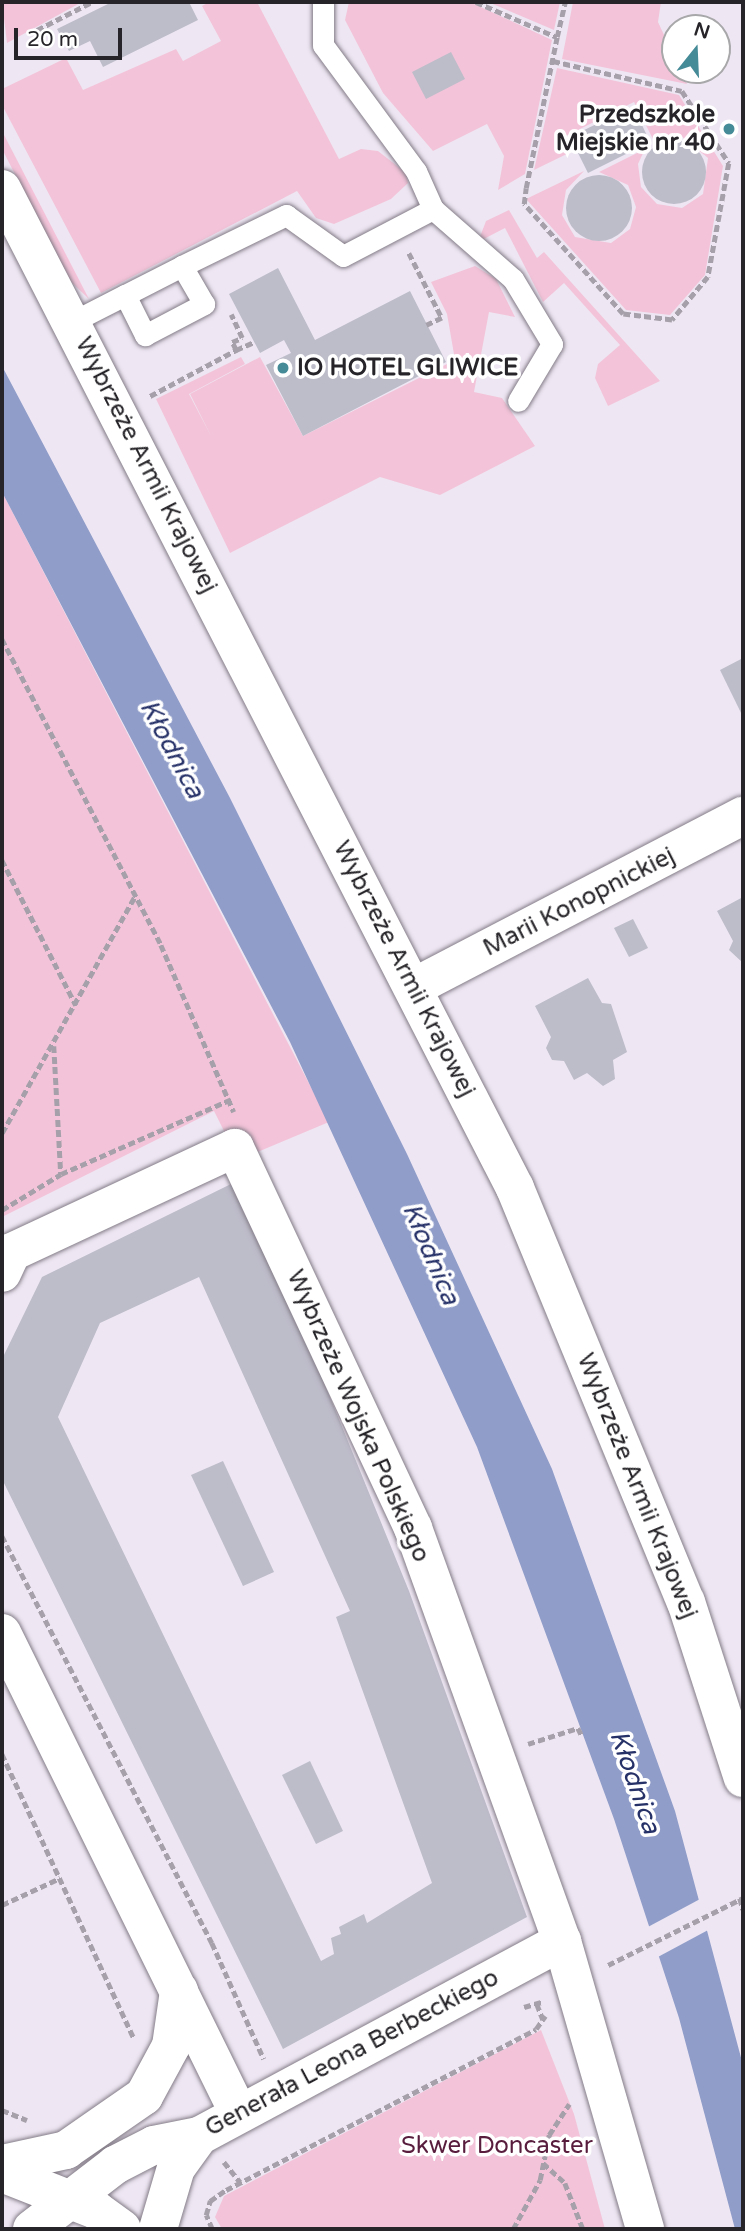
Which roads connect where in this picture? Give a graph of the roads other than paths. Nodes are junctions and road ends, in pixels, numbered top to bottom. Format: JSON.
{"nodes":[{"id":1,"x":323,"y":2,"type":"edge"},
{"id":2,"x":2,"y":189,"type":"edge"},
{"id":3,"x":433,"y":209,"type":"junction"},
{"id":4,"x":182,"y":266,"type":"junction"},
{"id":5,"x":125,"y":295,"type":"junction"},
{"id":6,"x":72,"y":322,"type":"junction"},
{"id":7,"x":518,"y":401,"type":"dead end"},
{"id":8,"x":743,"y":816,"type":"edge"},
{"id":9,"x":414,"y":987,"type":"junction"},
{"id":10,"x":2,"y":1273,"type":"edge"},
{"id":11,"x":2,"y":1633,"type":"edge"},
{"id":12,"x":743,"y":1778,"type":"edge"},
{"id":13,"x":562,"y":1941,"type":"junction"},
{"id":14,"x":179,"y":1991,"type":"junction"},
{"id":15,"x":239,"y":2114,"type":"junction"},
{"id":16,"x":199,"y":2136,"type":"junction"},
{"id":17,"x":2,"y":2164,"type":"edge"},
{"id":18,"x":2,"y":2173,"type":"edge"},
{"id":19,"x":71,"y":2199,"type":"junction"},
{"id":20,"x":32,"y":2229,"type":"edge"},
{"id":21,"x":121,"y":2229,"type":"edge"},
{"id":22,"x":158,"y":2229,"type":"edge"},
{"id":23,"x":645,"y":2229,"type":"edge"}],
"edges":[{"from":1,"to":3,"type":"lane"},
{"from":2,"to":6,"type":"street","name":"Wybrzeże Armii Krajowej"},
{"from":3,"to":4,"type":"lane"},
{"from":3,"to":7,"type":"lane"},
{"from":4,"to":5,"type":"lane"},
{"from":4,"to":5,"type":"lane"},
{"from":5,"to":6,"type":"lane"},
{"from":6,"to":9,"type":"street","name":"Wybrzeże Armii Krajowej"},
{"from":8,"to":9,"type":"street","name":"Marii Konopnickiej"},
{"from":9,"to":12,"type":"street","name":"Wybrzeże Armii Krajowej"},
{"from":10,"to":13,"type":"street","name":"Wybrzeże Wojska Polskiego"},
{"from":11,"to":14,"type":"street"},
{"from":13,"to":15,"type":"street","name":"Generała Leona Berbeckiego"},
{"from":13,"to":23,"type":"street"},
{"from":14,"to":15,"type":"street"},
{"from":14,"to":17,"type":"street"},
{"from":15,"to":16,"type":"street","name":"Generała Leona Berbeckiego"},
{"from":16,"to":19,"type":"street","name":"Generała Leona Berbeckiego"},
{"from":16,"to":22,"type":"street"},
{"from":18,"to":19,"type":"street"},
{"from":19,"to":20,"type":"street","name":"Generała Leona Berbeckiego"},
{"from":19,"to":21,"type":"street"}]}
